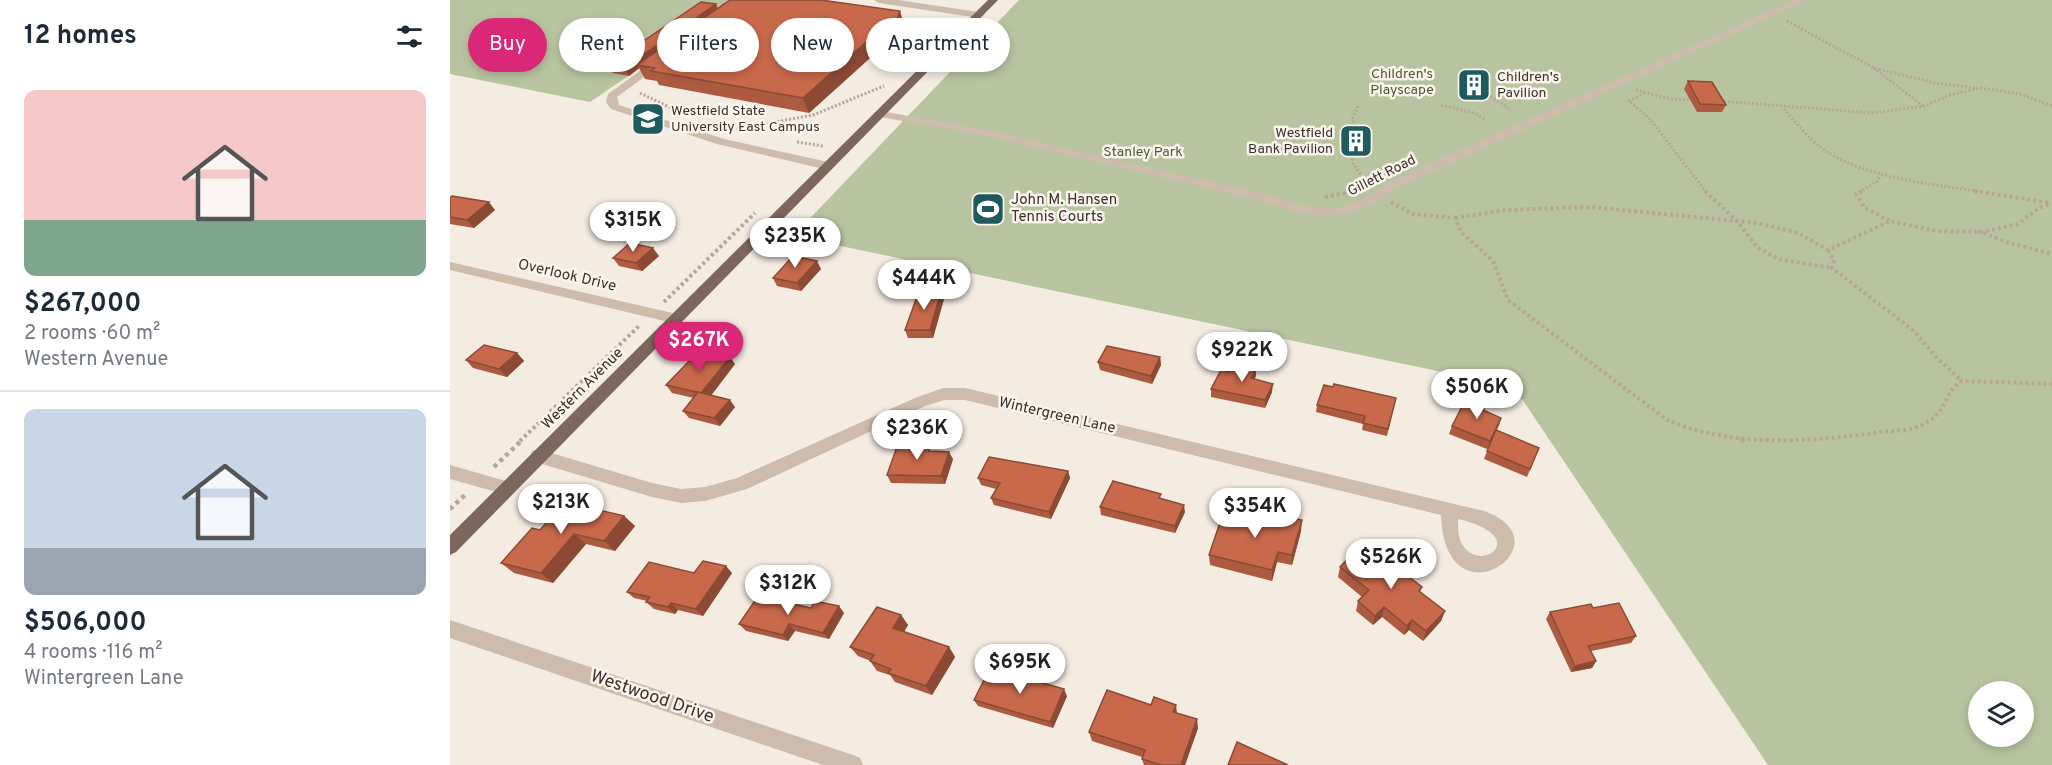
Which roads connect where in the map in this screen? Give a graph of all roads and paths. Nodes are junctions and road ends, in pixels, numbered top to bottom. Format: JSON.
{"nodes":[{"id":1,"x":879,"y":0,"type":"edge"},
{"id":2,"x":993,"y":0,"type":"edge"},
{"id":3,"x":1802,"y":0,"type":"edge"},
{"id":4,"x":912,"y":9,"type":"dead end"},
{"id":5,"x":1770,"y":12,"type":"junction"},
{"id":6,"x":979,"y":15,"type":"junction"},
{"id":7,"x":915,"y":18,"type":"edge"},
{"id":8,"x":657,"y":63,"type":"edge"},
{"id":9,"x":1874,"y":68,"type":"junction"},
{"id":10,"x":892,"y":78,"type":"dead end"},
{"id":11,"x":1467,"y":81,"type":"dead end"},
{"id":12,"x":884,"y":86,"type":"junction"},
{"id":13,"x":1610,"y":86,"type":"junction"},
{"id":14,"x":648,"y":87,"type":"edge"},
{"id":15,"x":1980,"y":88,"type":"junction"},
{"id":16,"x":1645,"y":93,"type":"junction"},
{"id":17,"x":875,"y":95,"type":"dead end"},
{"id":18,"x":1690,"y":100,"type":"edge"},
{"id":19,"x":1715,"y":101,"type":"edge"},
{"id":20,"x":1440,"y":105,"type":"dead end"},
{"id":21,"x":2052,"y":105,"type":"edge"},
{"id":22,"x":1358,"y":106,"type":"dead end"},
{"id":23,"x":1924,"y":106,"type":"junction"},
{"id":24,"x":1783,"y":108,"type":"junction"},
{"id":25,"x":1511,"y":110,"type":"dead end"},
{"id":26,"x":681,"y":112,"type":"dead end"},
{"id":27,"x":880,"y":114,"type":"junction"},
{"id":28,"x":1486,"y":120,"type":"dead end"},
{"id":29,"x":712,"y":122,"type":"dead end"},
{"id":30,"x":738,"y":129,"type":"junction"},
{"id":31,"x":748,"y":131,"type":"dead end"},
{"id":32,"x":794,"y":141,"type":"dead end"},
{"id":33,"x":828,"y":141,"type":"dead end"},
{"id":34,"x":823,"y":146,"type":"junction"},
{"id":35,"x":807,"y":162,"type":"junction"},
{"id":36,"x":828,"y":166,"type":"junction"},
{"id":37,"x":1880,"y":174,"type":"junction"},
{"id":38,"x":1362,"y":176,"type":"dead end"},
{"id":39,"x":1388,"y":200,"type":"dead end"},
{"id":40,"x":2052,"y":203,"type":"edge"},
{"id":41,"x":758,"y":210,"type":"dead end"},
{"id":42,"x":1455,"y":218,"type":"junction"},
{"id":43,"x":1737,"y":221,"type":"junction"},
{"id":44,"x":1890,"y":221,"type":"junction"},
{"id":45,"x":1978,"y":231,"type":"junction"},
{"id":46,"x":1827,"y":250,"type":"junction"},
{"id":47,"x":2052,"y":254,"type":"edge"},
{"id":48,"x":450,"y":266,"type":"edge"},
{"id":49,"x":1832,"y":268,"type":"junction"},
{"id":50,"x":652,"y":313,"type":"junction"},
{"id":51,"x":677,"y":319,"type":"junction"},
{"id":52,"x":1962,"y":381,"type":"junction"},
{"id":53,"x":2052,"y":384,"type":"edge"},
{"id":54,"x":538,"y":456,"type":"junction"},
{"id":55,"x":450,"y":472,"type":"edge"},
{"id":56,"x":479,"y":481,"type":"junction"},
{"id":57,"x":507,"y":488,"type":"junction"},
{"id":58,"x":450,"y":509,"type":"edge"},
{"id":59,"x":1449,"y":510,"type":"dead end"},
{"id":60,"x":450,"y":547,"type":"edge"},
{"id":61,"x":450,"y":629,"type":"edge"},
{"id":62,"x":853,"y":765,"type":"edge"}],
"edges":[{"from":1,"to":6,"type":"street"},
{"from":2,"to":6,"type":"main road","name":"Western Avenue"},
{"from":3,"to":5,"type":"street","name":"Gillett Road"},
{"from":4,"to":7,"type":"path"},
{"from":5,"to":9,"type":"path"},
{"from":5,"to":13,"type":"street","name":"Gillett Road"},
{"from":6,"to":27,"type":"main road","name":"Western Avenue"},
{"from":8,"to":35,"type":"street"},
{"from":9,"to":15,"type":"path"},
{"from":9,"to":23,"type":"path"},
{"from":10,"to":12,"type":"path"},
{"from":11,"to":25,"type":"path"},
{"from":12,"to":17,"type":"path"},
{"from":12,"to":30,"type":"path"},
{"from":13,"to":16,"type":"path"},
{"from":13,"to":27,"type":"street","name":"Gillett Road"},
{"from":14,"to":26,"type":"path"},
{"from":15,"to":21,"type":"path"},
{"from":15,"to":23,"type":"path"},
{"from":16,"to":18,"type":"path"},
{"from":16,"to":43,"type":"path"},
{"from":19,"to":24,"type":"path"},
{"from":20,"to":28,"type":"path"},
{"from":22,"to":38,"type":"path"},
{"from":23,"to":24,"type":"path"},
{"from":24,"to":37,"type":"path"},
{"from":27,"to":36,"type":"main road","name":"Western Avenue"},
{"from":29,"to":30,"type":"path"},
{"from":30,"to":31,"type":"path"},
{"from":32,"to":34,"type":"path"},
{"from":33,"to":34,"type":"path"},
{"from":34,"to":35,"type":"path"},
{"from":35,"to":36,"type":"street"},
{"from":36,"to":51,"type":"main road","name":"Western Avenue"},
{"from":37,"to":40,"type":"path"},
{"from":37,"to":44,"type":"path"},
{"from":39,"to":42,"type":"path"},
{"from":40,"to":45,"type":"path"},
{"from":41,"to":50,"type":"path"},
{"from":42,"to":43,"type":"path"},
{"from":42,"to":52,"type":"path"},
{"from":43,"to":46,"type":"path"},
{"from":43,"to":49,"type":"path"},
{"from":44,"to":45,"type":"path"},
{"from":44,"to":46,"type":"path"},
{"from":45,"to":47,"type":"path"},
{"from":46,"to":49,"type":"path"},
{"from":48,"to":50,"type":"street","name":"Overlook Drive"},
{"from":49,"to":52,"type":"path"},
{"from":50,"to":51,"type":"street","name":"Overlook Drive"},
{"from":50,"to":56,"type":"path"},
{"from":51,"to":54,"type":"main road","name":"Western Avenue"},
{"from":52,"to":53,"type":"path"},
{"from":54,"to":57,"type":"main road","name":"Western Avenue"},
{"from":54,"to":59,"type":"street","name":"Wintergreen Lane"},
{"from":55,"to":56,"type":"street"},
{"from":56,"to":57,"type":"street"},
{"from":56,"to":58,"type":"path"},
{"from":57,"to":60,"type":"main road","name":"Western Avenue"},
{"from":61,"to":62,"type":"street","name":"Westwood Drive"}]}
